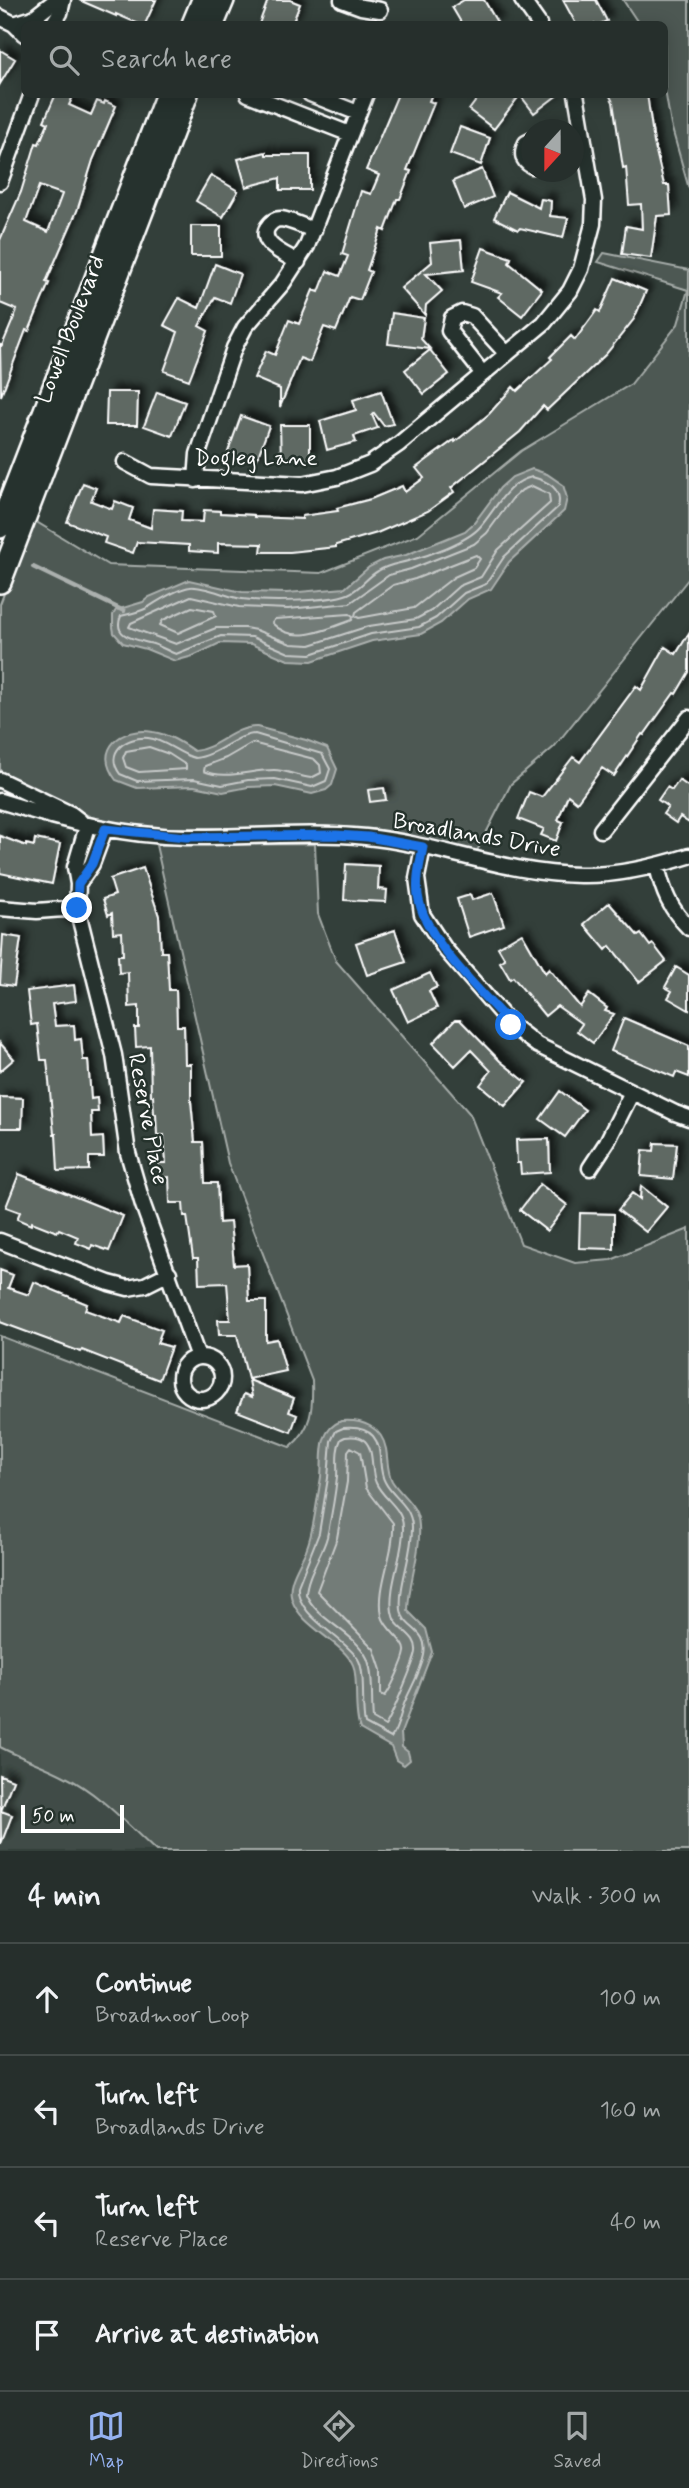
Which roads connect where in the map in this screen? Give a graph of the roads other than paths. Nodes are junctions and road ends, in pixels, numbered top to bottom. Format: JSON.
{"nodes":[{"id":1,"x":56,"y":0,"type":"edge"},
{"id":2,"x":63,"y":0,"type":"edge"},
{"id":3,"x":202,"y":0,"type":"edge"},
{"id":4,"x":223,"y":0,"type":"edge"},
{"id":5,"x":342,"y":0,"type":"edge"},
{"id":6,"x":522,"y":0,"type":"edge"},
{"id":7,"x":379,"y":11,"type":"edge"},
{"id":8,"x":0,"y":17,"type":"edge"},
{"id":9,"x":29,"y":21,"type":"edge"},
{"id":10,"x":55,"y":21,"type":"edge"},
{"id":11,"x":194,"y":21,"type":"edge"},
{"id":12,"x":214,"y":21,"type":"edge"},
{"id":13,"x":536,"y":21,"type":"edge"},
{"id":14,"x":19,"y":29,"type":"edge"},
{"id":15,"x":31,"y":98,"type":"edge"},
{"id":16,"x":165,"y":98,"type":"edge"},
{"id":17,"x":185,"y":98,"type":"edge"},
{"id":18,"x":258,"y":98,"type":"edge"},
{"id":19,"x":320,"y":98,"type":"edge"},
{"id":20,"x":364,"y":98,"type":"edge"},
{"id":21,"x":576,"y":98,"type":"edge"},
{"id":22,"x":358,"y":113,"type":"junction"},
{"id":23,"x":577,"y":119,"type":"edge"},
{"id":24,"x":350,"y":134,"type":"junction"},
{"id":25,"x":584,"y":171,"type":"edge"},
{"id":26,"x":0,"y":182,"type":"edge"},
{"id":27,"x":314,"y":230,"type":"junction"},
{"id":28,"x":298,"y":262,"type":"junction"},
{"id":29,"x":507,"y":354,"type":"junction"},
{"id":30,"x":483,"y":374,"type":"junction"},
{"id":31,"x":125,"y":462,"type":"dead end"},
{"id":32,"x":196,"y":480,"type":"junction"},
{"id":33,"x":0,"y":527,"type":"edge"},
{"id":34,"x":0,"y":582,"type":"edge"},
{"id":35,"x":689,"y":718,"type":"edge"},
{"id":36,"x":0,"y":780,"type":"edge"},
{"id":37,"x":0,"y":801,"type":"edge"},
{"id":38,"x":87,"y":826,"type":"junction"},
{"id":39,"x":105,"y":829,"type":"junction"},
{"id":40,"x":601,"y":830,"type":"dead end"},
{"id":41,"x":423,"y":847,"type":"junction"},
{"id":42,"x":689,"y":856,"type":"edge"},
{"id":43,"x":657,"y":866,"type":"junction"},
{"id":44,"x":78,"y":884,"type":"junction"},
{"id":45,"x":0,"y":908,"type":"edge"},
{"id":46,"x":77,"y":908,"type":"junction"},
{"id":47,"x":689,"y":928,"type":"edge"},
{"id":48,"x":632,"y":1092,"type":"junction"},
{"id":49,"x":689,"y":1118,"type":"edge"},
{"id":50,"x":590,"y":1168,"type":"dead end"},
{"id":51,"x":0,"y":1241,"type":"edge"},
{"id":52,"x":169,"y":1273,"type":"junction"},
{"id":53,"x":198,"y":1357,"type":"dead end"}],
"edges":[{"from":1,"to":9,"type":"street"},
{"from":2,"to":10,"type":"street"},
{"from":3,"to":11,"type":"main road"},
{"from":4,"to":12,"type":"main road"},
{"from":5,"to":7,"type":"street"},
{"from":6,"to":13,"type":"street"},
{"from":8,"to":14,"type":"street"},
{"from":15,"to":26,"type":"street"},
{"from":16,"to":33,"type":"main road","name":"Lowell Boulevard"},
{"from":17,"to":34,"type":"main road","name":"Lowell Boulevard"},
{"from":18,"to":24,"type":"street"},
{"from":19,"to":22,"type":"street"},
{"from":20,"to":22,"type":"street"},
{"from":21,"to":23,"type":"street","name":"Dogleg Lane"},
{"from":22,"to":24,"type":"street"},
{"from":24,"to":27,"type":"street"},
{"from":25,"to":29,"type":"street","name":"Dogleg Lane"},
{"from":27,"to":28,"type":"street"},
{"from":27,"to":28,"type":"street"},
{"from":28,"to":32,"type":"street"},
{"from":29,"to":30,"type":"street","name":"Dogleg Lane"},
{"from":29,"to":30,"type":"street"},
{"from":30,"to":32,"type":"street","name":"Dogleg Lane"},
{"from":31,"to":32,"type":"street","name":"Dogleg Lane"},
{"from":35,"to":40,"type":"street"},
{"from":36,"to":38,"type":"street","name":"Broadlands Drive"},
{"from":37,"to":38,"type":"street","name":"Broadlands Drive"},
{"from":38,"to":39,"type":"street","name":"Broadlands Drive"},
{"from":38,"to":44,"type":"street","name":"Reserve Place"},
{"from":39,"to":41,"type":"street","name":"Broadlands Drive"},
{"from":39,"to":44,"type":"street","name":"Reserve Place"},
{"from":41,"to":43,"type":"street","name":"Broadlands Drive"},
{"from":41,"to":48,"type":"street"},
{"from":42,"to":43,"type":"street","name":"Broadlands Drive"},
{"from":43,"to":47,"type":"street"},
{"from":44,"to":46,"type":"street","name":"Reserve Place"},
{"from":45,"to":46,"type":"street"},
{"from":46,"to":52,"type":"street","name":"Reserve Place"},
{"from":48,"to":49,"type":"street"},
{"from":48,"to":50,"type":"street"},
{"from":51,"to":52,"type":"street"},
{"from":52,"to":53,"type":"street","name":"Reserve Place"}]}
